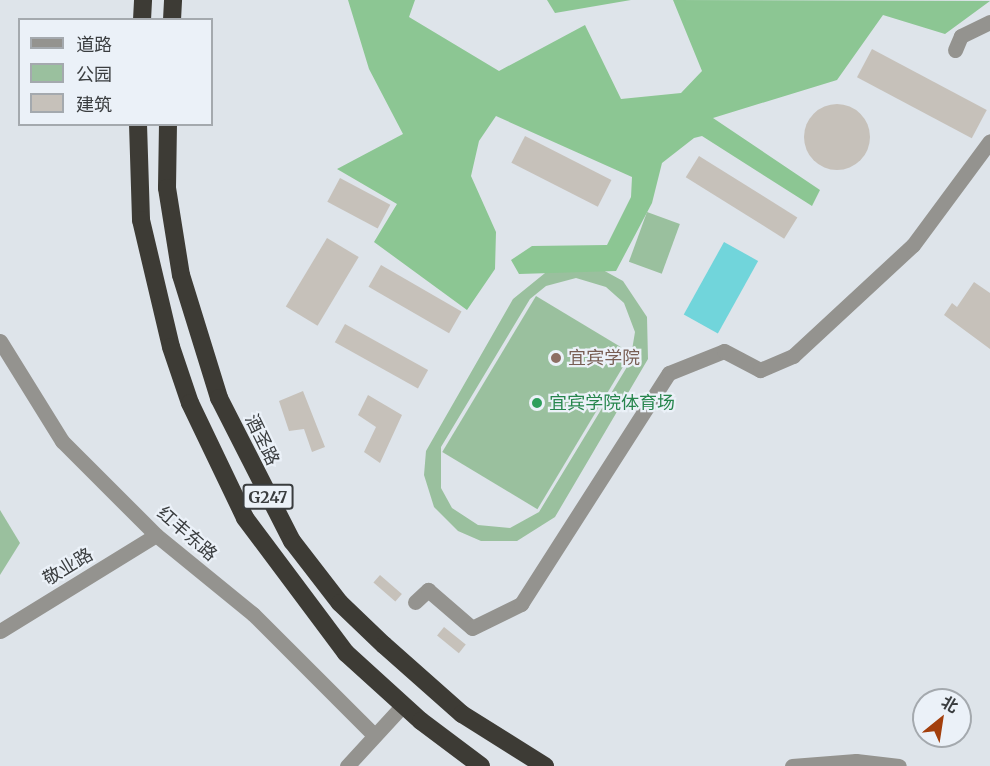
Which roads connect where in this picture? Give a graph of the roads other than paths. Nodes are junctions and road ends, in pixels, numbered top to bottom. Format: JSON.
{"nodes":[{"id":1,"x":143,"y":0,"type":"edge"},
{"id":2,"x":173,"y":0,"type":"edge"},
{"id":3,"x":142,"y":18,"type":"edge"},
{"id":4,"x":172,"y":18,"type":"edge"},
{"id":5,"x":990,"y":22,"type":"edge"},
{"id":6,"x":955,"y":50,"type":"dead end"},
{"id":7,"x":138,"y":126,"type":"edge"},
{"id":8,"x":168,"y":126,"type":"edge"},
{"id":9,"x":990,"y":141,"type":"edge"},
{"id":10,"x":0,"y":341,"type":"edge"},
{"id":11,"x":156,"y":536,"type":"junction"},
{"id":12,"x":415,"y":602,"type":"dead end"},
{"id":13,"x":0,"y":631,"type":"edge"},
{"id":14,"x":403,"y":705,"type":"junction"},
{"id":15,"x":374,"y":735,"type":"junction"},
{"id":16,"x":347,"y":766,"type":"edge"},
{"id":17,"x":481,"y":766,"type":"edge"},
{"id":18,"x":545,"y":766,"type":"edge"},
{"id":19,"x":792,"y":766,"type":"edge"},
{"id":20,"x":899,"y":766,"type":"edge"}],
"edges":[{"from":1,"to":3,"type":"highway"},
{"from":2,"to":4,"type":"highway"},
{"from":5,"to":6,"type":"street"},
{"from":7,"to":14,"type":"highway","number":"G247"},
{"from":8,"to":18,"type":"highway","name":"酒圣路","number":"G247"},
{"from":9,"to":12,"type":"street"},
{"from":10,"to":11,"type":"street","name":"红丰东路"},
{"from":11,"to":13,"type":"street","name":"敬业路"},
{"from":11,"to":15,"type":"street","name":"红丰东路"},
{"from":14,"to":15,"type":"street"},
{"from":14,"to":17,"type":"highway","number":"G247"},
{"from":15,"to":16,"type":"street"},
{"from":19,"to":20,"type":"street"}]}
